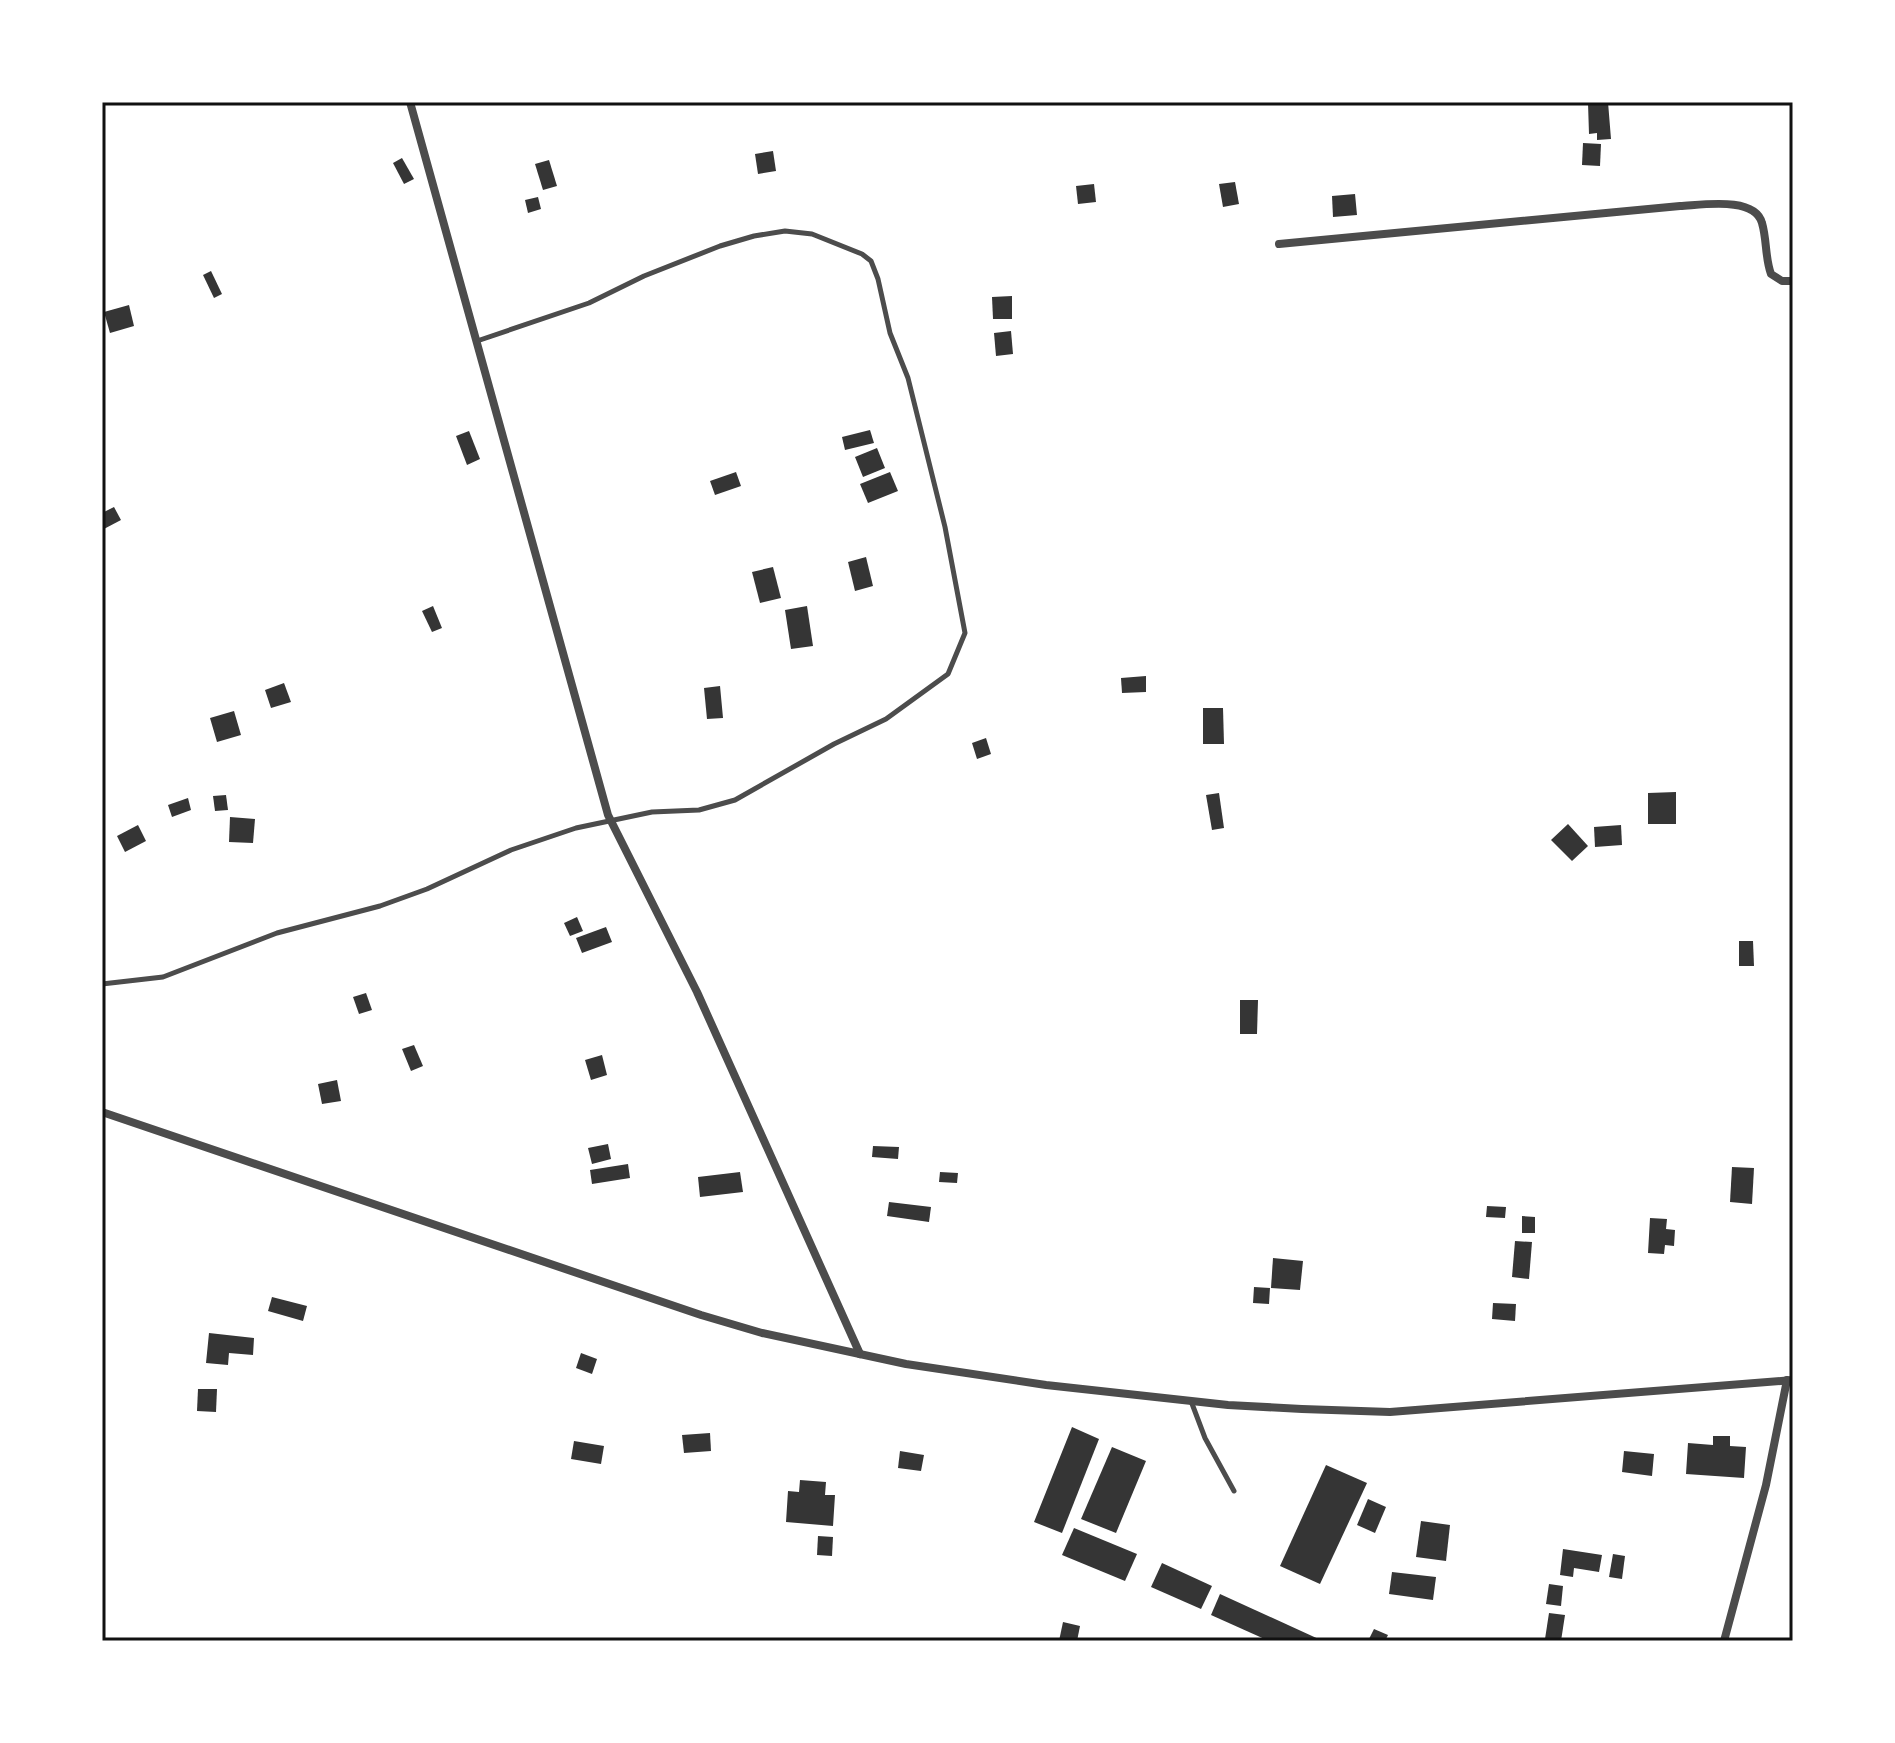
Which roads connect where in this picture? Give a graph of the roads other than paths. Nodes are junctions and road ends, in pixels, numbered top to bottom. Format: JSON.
{"nodes":[{"id":1,"x":410,"y":102,"type":"edge"},
{"id":2,"x":1279,"y":244,"type":"dead end"},
{"id":3,"x":1793,"y":281,"type":"edge"},
{"id":4,"x":477,"y":341,"type":"junction"},
{"id":5,"x":610,"y":820,"type":"junction"},
{"id":6,"x":102,"y":984,"type":"edge"},
{"id":7,"x":102,"y":1112,"type":"edge"},
{"id":8,"x":860,"y":1354,"type":"junction"},
{"id":9,"x":1790,"y":1380,"type":"edge"},
{"id":10,"x":1191,"y":1400,"type":"junction"},
{"id":11,"x":1234,"y":1491,"type":"dead end"},
{"id":12,"x":1724,"y":1641,"type":"edge"}],
"edges":[{"from":1,"to":4,"type":"street"},
{"from":2,"to":3,"type":"street"},
{"from":4,"to":5,"type":"street"},
{"from":4,"to":5,"type":"lane"},
{"from":5,"to":6,"type":"lane"},
{"from":5,"to":8,"type":"street"},
{"from":7,"to":8,"type":"street"},
{"from":8,"to":10,"type":"street"},
{"from":9,"to":10,"type":"street"},
{"from":9,"to":12,"type":"street"},
{"from":10,"to":11,"type":"lane"}]}
